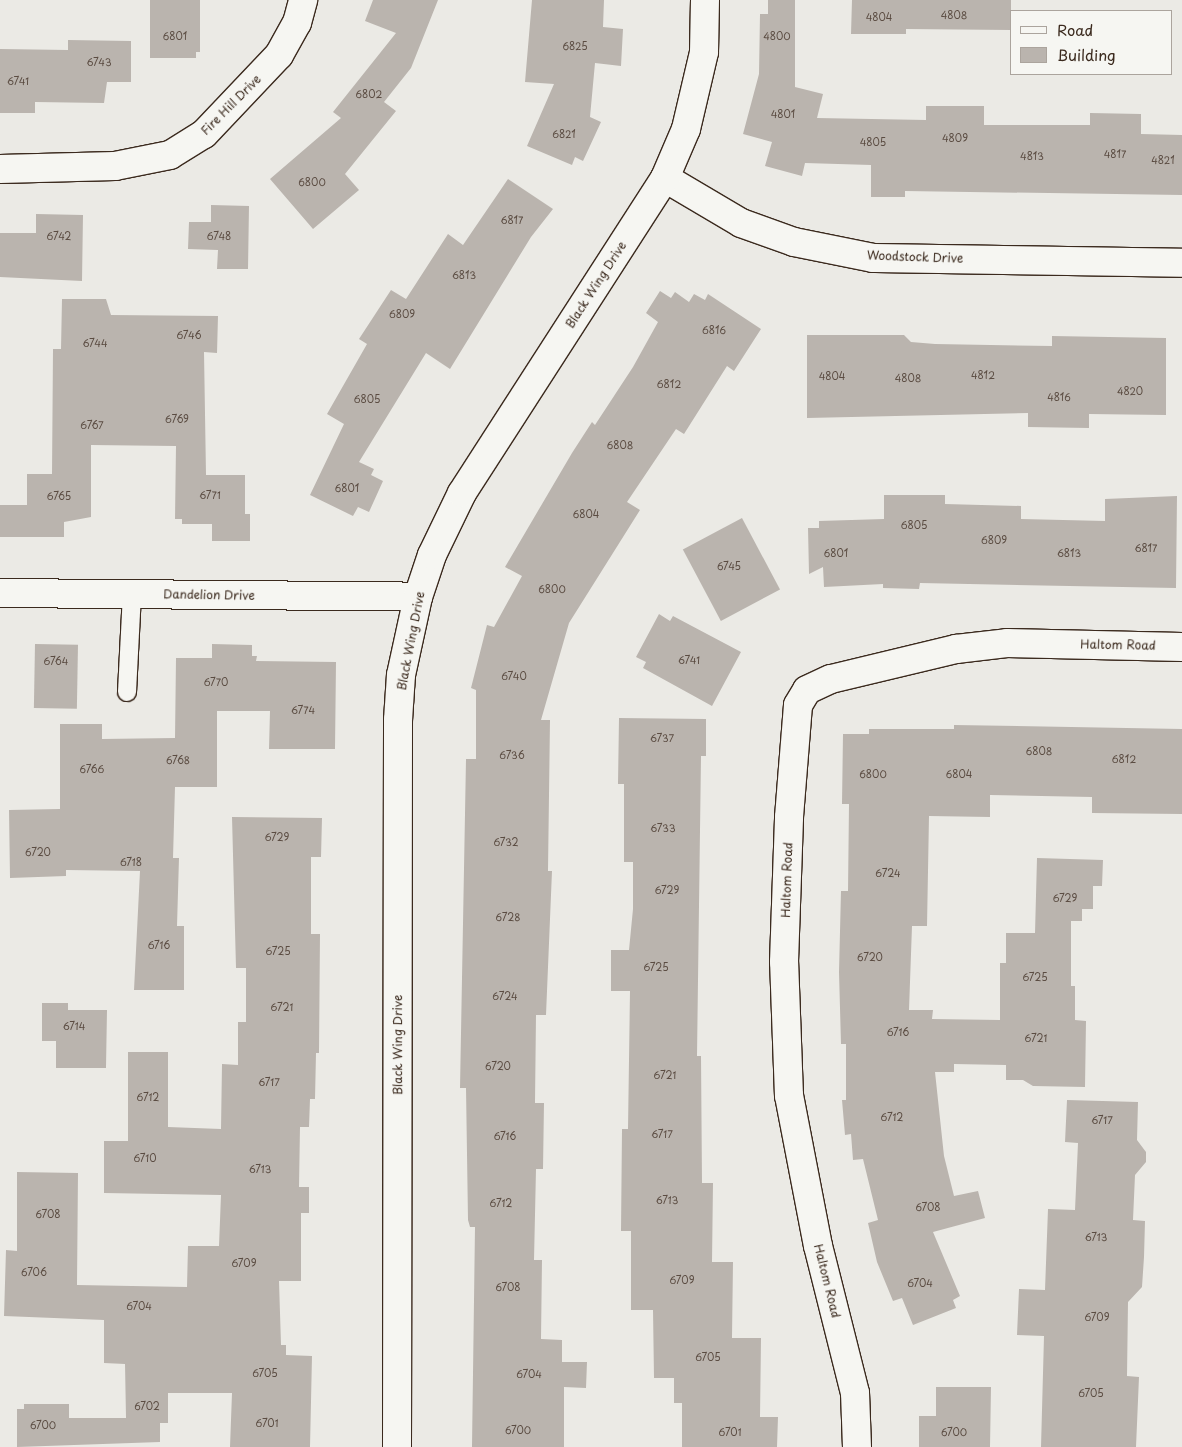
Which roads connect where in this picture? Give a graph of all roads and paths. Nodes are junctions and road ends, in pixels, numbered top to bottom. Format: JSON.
{"nodes":[{"id":1,"x":303,"y":0,"type":"edge"},
{"id":2,"x":705,"y":0,"type":"edge"},
{"id":3,"x":0,"y":169,"type":"edge"},
{"id":4,"x":665,"y":178,"type":"junction"},
{"id":5,"x":1182,"y":263,"type":"edge"},
{"id":6,"x":0,"y":593,"type":"edge"},
{"id":7,"x":132,"y":594,"type":"junction"},
{"id":8,"x":418,"y":597,"type":"junction"},
{"id":9,"x":1182,"y":647,"type":"edge"},
{"id":10,"x":127,"y":692,"type":"dead end"},
{"id":11,"x":397,"y":1447,"type":"edge"},
{"id":12,"x":857,"y":1447,"type":"edge"}],
"edges":[{"from":1,"to":3,"type":"street","name":"Fire Hill Drive"},
{"from":2,"to":4,"type":"street","name":"Black Wing Drive"},
{"from":4,"to":5,"type":"street","name":"Woodstock Drive"},
{"from":4,"to":8,"type":"street","name":"Black Wing Drive"},
{"from":6,"to":7,"type":"street","name":"Dandelion Drive"},
{"from":7,"to":8,"type":"street","name":"Dandelion Drive"},
{"from":7,"to":10,"type":"lane"},
{"from":8,"to":11,"type":"street","name":"Black Wing Drive"},
{"from":9,"to":12,"type":"street","name":"Haltom Road"}]}
